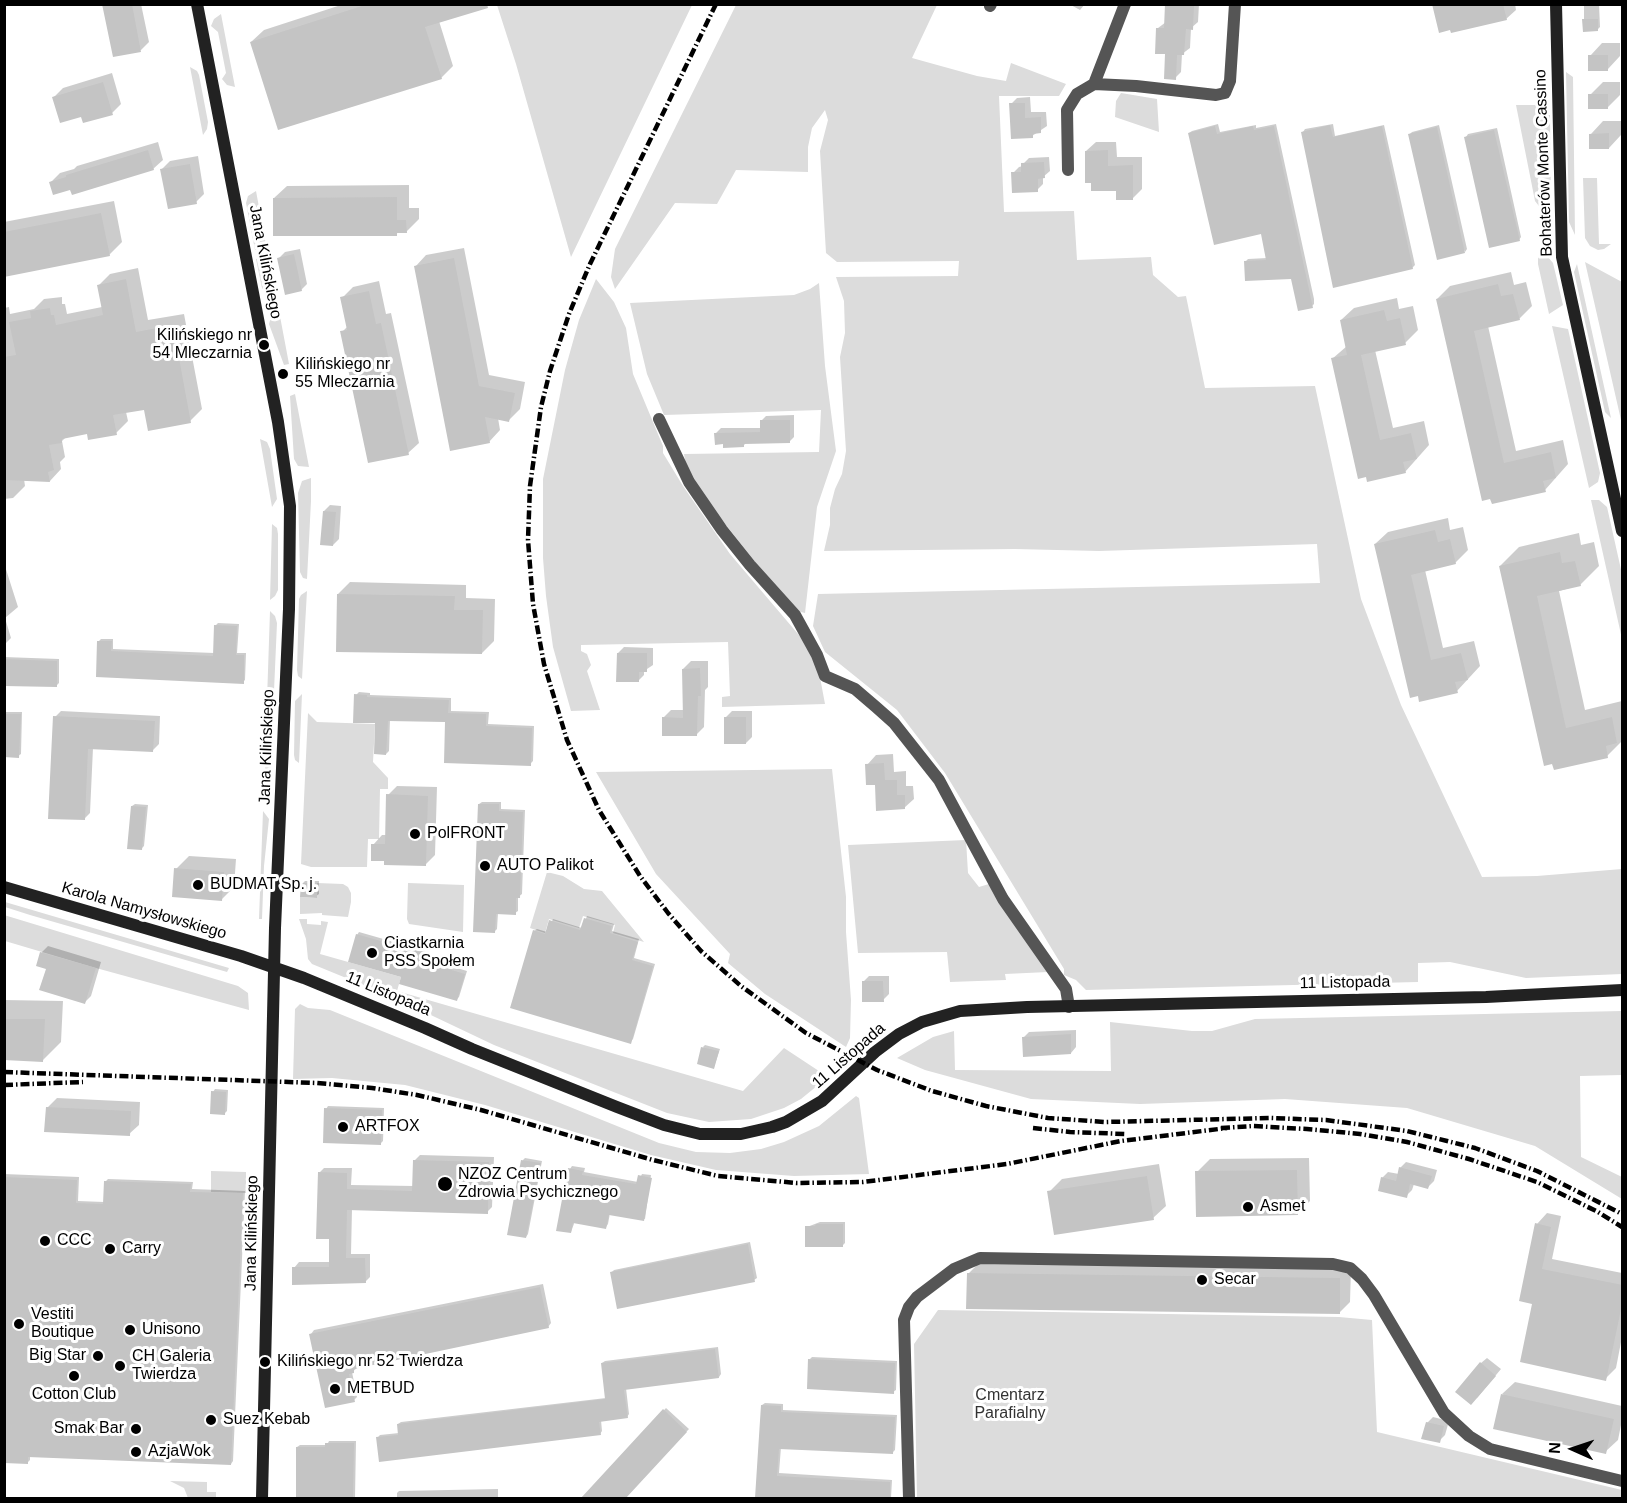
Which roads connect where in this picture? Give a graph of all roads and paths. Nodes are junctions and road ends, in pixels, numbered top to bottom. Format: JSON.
{"nodes":[{"id":1,"x":197,"y":4,"type":"edge"},
{"id":2,"x":1125,"y":4,"type":"edge"},
{"id":3,"x":1236,"y":4,"type":"edge"},
{"id":4,"x":1556,"y":4,"type":"edge"},
{"id":5,"x":1094,"y":84,"type":"junction"},
{"id":6,"x":1068,"y":170,"type":"dead end"},
{"id":7,"x":659,"y":419,"type":"dead end"},
{"id":8,"x":1623,"y":531,"type":"edge"},
{"id":9,"x":4,"y":887,"type":"edge"},
{"id":10,"x":274,"y":967,"type":"junction"},
{"id":11,"x":1623,"y":990,"type":"edge"},
{"id":12,"x":1069,"y":1006,"type":"junction"},
{"id":13,"x":1623,"y":1481,"type":"edge"},
{"id":14,"x":262,"y":1498,"type":"edge"},
{"id":15,"x":909,"y":1498,"type":"edge"}],
"edges":[{"from":1,"to":10,"type":"street","name":"Jana Kilińskiego"},
{"from":2,"to":5,"type":"street"},
{"from":3,"to":5,"type":"street"},
{"from":4,"to":8,"type":"street","name":"Bohaterów Monte Cassino"},
{"from":5,"to":6,"type":"street"},
{"from":7,"to":12,"type":"street"},
{"from":9,"to":10,"type":"street","name":"Karola Namysłowskiego"},
{"from":10,"to":12,"type":"street","name":"11 Listopada"},
{"from":10,"to":14,"type":"street","name":"Jana Kilińskiego"},
{"from":11,"to":12,"type":"street","name":"11 Listopada"},
{"from":13,"to":15,"type":"street"}]}
